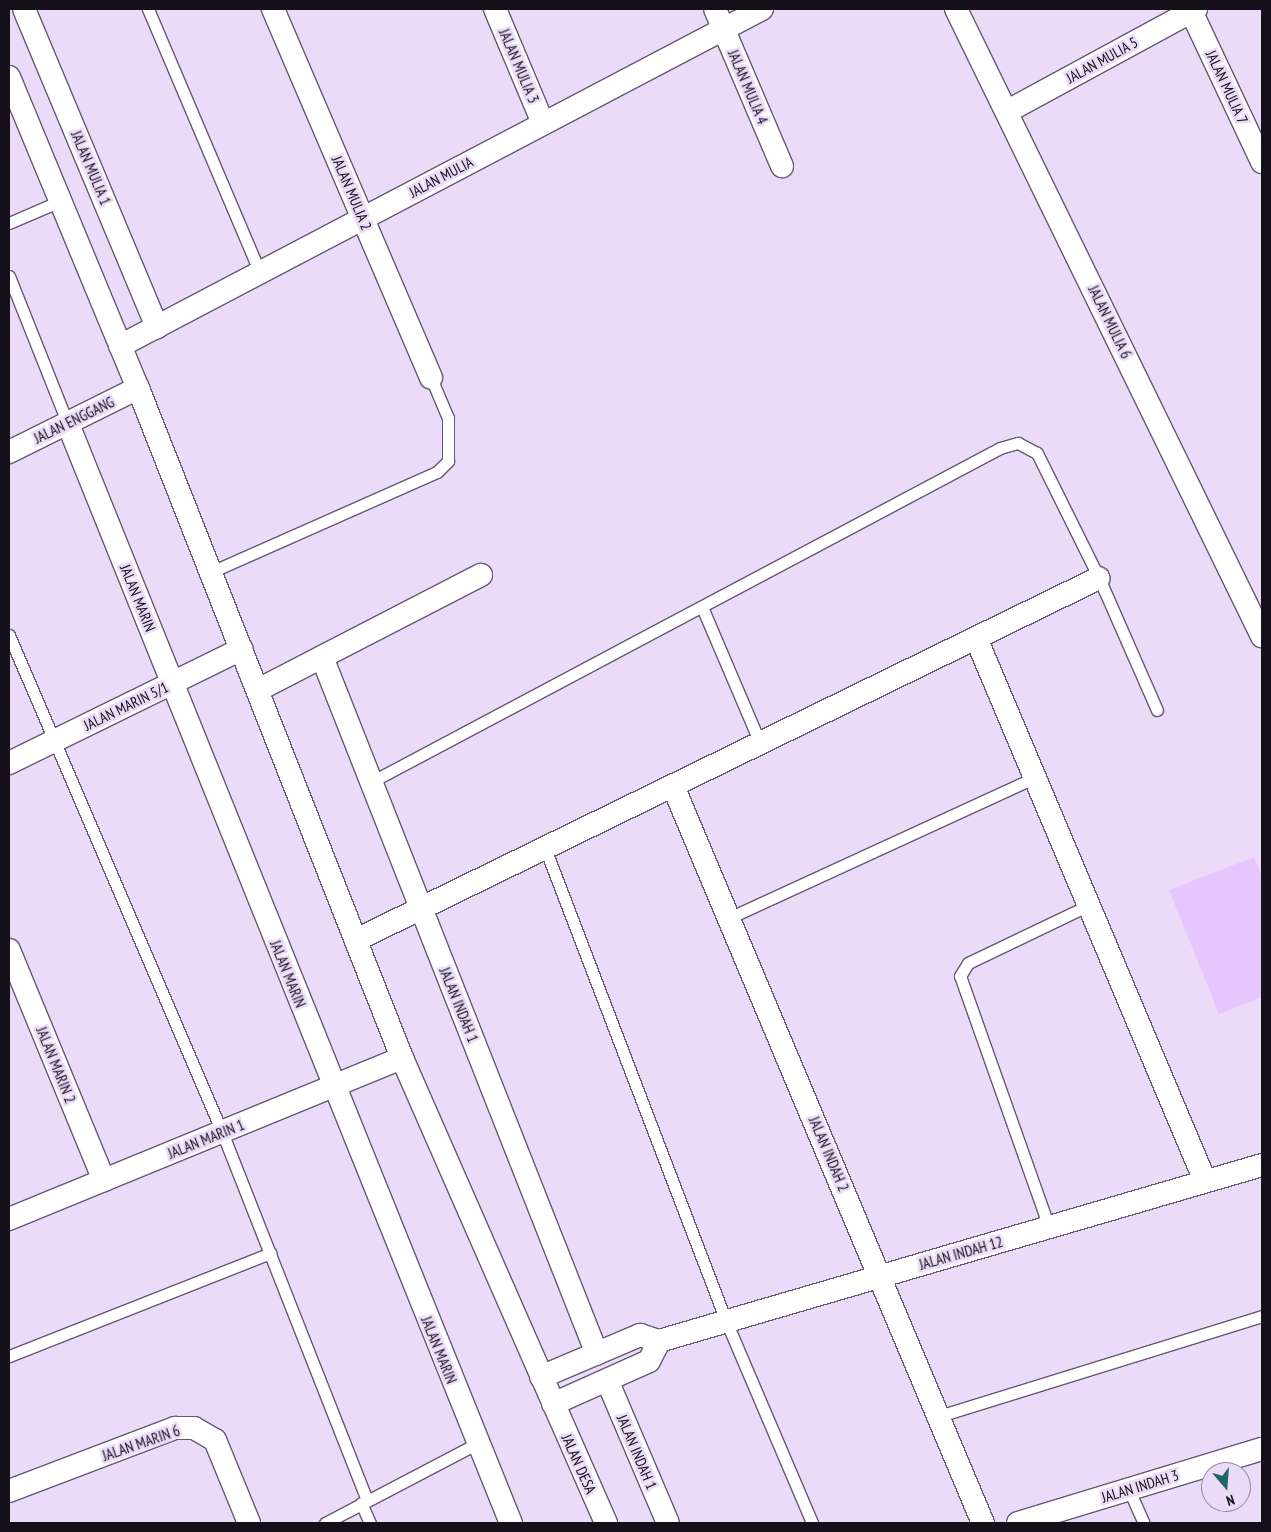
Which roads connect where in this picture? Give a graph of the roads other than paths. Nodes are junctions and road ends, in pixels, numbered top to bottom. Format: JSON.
{"nodes":[{"id":1,"x":24,"y":9,"type":"edge"},
{"id":2,"x":148,"y":9,"type":"edge"},
{"id":3,"x":273,"y":9,"type":"edge"},
{"id":4,"x":495,"y":9,"type":"edge"},
{"id":5,"x":762,"y":9,"type":"edge"},
{"id":6,"x":956,"y":9,"type":"edge"},
{"id":7,"x":1194,"y":10,"type":"edge"},
{"id":8,"x":719,"y":18,"type":"edge"},
{"id":9,"x":9,"y":77,"type":"edge"},
{"id":10,"x":1008,"y":111,"type":"junction"},
{"id":11,"x":543,"y":123,"type":"junction"},
{"id":12,"x":1262,"y":162,"type":"edge"},
{"id":13,"x":782,"y":166,"type":"dead end"},
{"id":14,"x":60,"y":201,"type":"junction"},
{"id":15,"x":363,"y":218,"type":"junction"},
{"id":16,"x":9,"y":223,"type":"edge"},
{"id":17,"x":260,"y":273,"type":"junction"},
{"id":18,"x":9,"y":276,"type":"edge"},
{"id":19,"x":157,"y":326,"type":"junction"},
{"id":20,"x":120,"y":346,"type":"junction"},
{"id":21,"x":431,"y":378,"type":"joint"},
{"id":22,"x":138,"y":388,"type":"junction"},
{"id":23,"x":68,"y":424,"type":"junction"},
{"id":24,"x":9,"y":452,"type":"edge"},
{"id":25,"x":211,"y":572,"type":"junction"},
{"id":26,"x":481,"y":575,"type":"dead end"},
{"id":27,"x":1099,"y":578,"type":"junction"},
{"id":28,"x":702,"y":607,"type":"junction"},
{"id":29,"x":9,"y":635,"type":"edge"},
{"id":30,"x":1262,"y":636,"type":"edge"},
{"id":31,"x":976,"y":638,"type":"junction"},
{"id":32,"x":242,"y":649,"type":"junction"},
{"id":33,"x":322,"y":657,"type":"junction"},
{"id":34,"x":172,"y":684,"type":"junction"},
{"id":35,"x":258,"y":690,"type":"junction"},
{"id":36,"x":1157,"y":710,"type":"dead end"},
{"id":37,"x":56,"y":740,"type":"junction"},
{"id":38,"x":760,"y":743,"type":"junction"},
{"id":39,"x":9,"y":763,"type":"edge"},
{"id":40,"x":1035,"y":777,"type":"junction"},
{"id":41,"x":371,"y":782,"type":"junction"},
{"id":42,"x":673,"y":786,"type":"junction"},
{"id":43,"x":545,"y":848,"type":"junction"},
{"id":44,"x":1089,"y":905,"type":"junction"},
{"id":45,"x":421,"y":908,"type":"junction"},
{"id":46,"x":730,"y":918,"type":"junction"},
{"id":47,"x":356,"y":940,"type":"junction"},
{"id":48,"x":9,"y":950,"type":"edge"},
{"id":49,"x":402,"y":1058,"type":"junction"},
{"id":50,"x":334,"y":1086,"type":"junction"},
{"id":51,"x":222,"y":1132,"type":"junction"},
{"id":52,"x":1262,"y":1164,"type":"edge"},
{"id":53,"x":104,"y":1180,"type":"junction"},
{"id":54,"x":1205,"y":1181,"type":"junction"},
{"id":55,"x":9,"y":1220,"type":"edge"},
{"id":56,"x":1048,"y":1227,"type":"junction"},
{"id":57,"x":270,"y":1253,"type":"junction"},
{"id":58,"x":881,"y":1276,"type":"junction"},
{"id":59,"x":1262,"y":1316,"type":"edge"},
{"id":60,"x":726,"y":1321,"type":"junction"},
{"id":61,"x":659,"y":1341,"type":"junction"},
{"id":62,"x":597,"y":1354,"type":"junction"},
{"id":63,"x":9,"y":1356,"type":"edge"},
{"id":64,"x":541,"y":1377,"type":"junction"},
{"id":65,"x":607,"y":1380,"type":"junction"},
{"id":66,"x":553,"y":1404,"type":"junction"},
{"id":67,"x":936,"y":1417,"type":"junction"},
{"id":68,"x":476,"y":1444,"type":"junction"},
{"id":69,"x":1261,"y":1453,"type":"edge"},
{"id":70,"x":1129,"y":1490,"type":"junction"},
{"id":71,"x":9,"y":1491,"type":"edge"},
{"id":72,"x":364,"y":1502,"type":"junction"},
{"id":73,"x":249,"y":1523,"type":"edge"},
{"id":74,"x":325,"y":1523,"type":"edge"},
{"id":75,"x":370,"y":1523,"type":"edge"},
{"id":76,"x":511,"y":1523,"type":"edge"},
{"id":77,"x":606,"y":1523,"type":"edge"},
{"id":78,"x":668,"y":1523,"type":"edge"},
{"id":79,"x":812,"y":1523,"type":"edge"},
{"id":80,"x":983,"y":1523,"type":"edge"},
{"id":81,"x":1018,"y":1523,"type":"edge"},
{"id":82,"x":1144,"y":1523,"type":"edge"}],
"edges":[{"from":1,"to":19,"type":"street","name":"JALAN MULIA 1"},
{"from":2,"to":17,"type":"lane"},
{"from":3,"to":15,"type":"street","name":"JALAN MULIA 2"},
{"from":4,"to":11,"type":"street","name":"JALAN MULIA 3"},
{"from":5,"to":8,"type":"street","name":"JALAN MULIA"},
{"from":6,"to":10,"type":"street","name":"JALAN MULIA 6"},
{"from":7,"to":10,"type":"street","name":"JALAN MULIA 5"},
{"from":7,"to":12,"type":"street","name":"JALAN MULIA 7"},
{"from":8,"to":11,"type":"street","name":"JALAN MULIA"},
{"from":8,"to":13,"type":"street","name":"JALAN MULIA 4"},
{"from":9,"to":14,"type":"street","name":"JALAN DESA"},
{"from":10,"to":30,"type":"street","name":"JALAN MULIA 6"},
{"from":11,"to":15,"type":"street","name":"JALAN MULIA"},
{"from":14,"to":16,"type":"lane"},
{"from":14,"to":20,"type":"street","name":"JALAN DESA"},
{"from":15,"to":17,"type":"street","name":"JALAN MULIA"},
{"from":15,"to":21,"type":"street","name":"JALAN MULIA 2"},
{"from":17,"to":19,"type":"street","name":"JALAN MULIA"},
{"from":18,"to":23,"type":"lane"},
{"from":19,"to":20,"type":"street","name":"JALAN MULIA"},
{"from":20,"to":22,"type":"street","name":"JALAN DESA"},
{"from":21,"to":25,"type":"lane"},
{"from":22,"to":23,"type":"street","name":"JALAN ENGGANG"},
{"from":22,"to":25,"type":"street","name":"JALAN DESA"},
{"from":23,"to":24,"type":"street","name":"JALAN ENGGANG"},
{"from":23,"to":34,"type":"street","name":"JALAN MARIN"},
{"from":25,"to":32,"type":"street","name":"JALAN DESA"},
{"from":26,"to":33,"type":"street"},
{"from":27,"to":28,"type":"lane"},
{"from":27,"to":31,"type":"street"},
{"from":27,"to":36,"type":"lane"},
{"from":28,"to":38,"type":"lane"},
{"from":28,"to":41,"type":"lane"},
{"from":29,"to":37,"type":"lane"},
{"from":31,"to":38,"type":"street"},
{"from":31,"to":40,"type":"street"},
{"from":32,"to":34,"type":"street","name":"JALAN MARIN 5/1"},
{"from":32,"to":35,"type":"street","name":"JALAN DESA"},
{"from":33,"to":35,"type":"street"},
{"from":33,"to":41,"type":"street","name":"JALAN INDAH 1"},
{"from":34,"to":37,"type":"street","name":"JALAN MARIN 5/1"},
{"from":34,"to":50,"type":"street","name":"JALAN MARIN"},
{"from":35,"to":47,"type":"street","name":"JALAN DESA"},
{"from":37,"to":39,"type":"street","name":"JALAN MARIN 5/1"},
{"from":37,"to":51,"type":"lane"},
{"from":38,"to":42,"type":"street"},
{"from":40,"to":44,"type":"street"},
{"from":40,"to":46,"type":"lane"},
{"from":41,"to":45,"type":"street","name":"JALAN INDAH 1"},
{"from":42,"to":43,"type":"street"},
{"from":42,"to":46,"type":"street","name":"JALAN INDAH 2"},
{"from":43,"to":45,"type":"street"},
{"from":43,"to":60,"type":"lane"},
{"from":44,"to":54,"type":"street"},
{"from":44,"to":56,"type":"lane"},
{"from":45,"to":47,"type":"street"},
{"from":45,"to":62,"type":"street","name":"JALAN INDAH 1"},
{"from":46,"to":58,"type":"street","name":"JALAN INDAH 2"},
{"from":47,"to":49,"type":"street","name":"JALAN DESA"},
{"from":48,"to":53,"type":"street","name":"JALAN MARIN 2"},
{"from":49,"to":50,"type":"street","name":"JALAN MARIN 1"},
{"from":49,"to":64,"type":"street","name":"JALAN DESA"},
{"from":50,"to":51,"type":"street","name":"JALAN MARIN 1"},
{"from":50,"to":68,"type":"street","name":"JALAN MARIN"},
{"from":51,"to":53,"type":"street","name":"JALAN MARIN 1"},
{"from":51,"to":57,"type":"lane"},
{"from":52,"to":54,"type":"street","name":"JALAN INDAH 12"},
{"from":53,"to":55,"type":"street","name":"JALAN MARIN 1"},
{"from":54,"to":56,"type":"street","name":"JALAN INDAH 12"},
{"from":56,"to":58,"type":"street","name":"JALAN INDAH 12"},
{"from":57,"to":63,"type":"lane"},
{"from":57,"to":72,"type":"lane"},
{"from":58,"to":60,"type":"street","name":"JALAN INDAH 12"},
{"from":58,"to":67,"type":"street","name":"JALAN INDAH 2"},
{"from":59,"to":67,"type":"lane"},
{"from":60,"to":61,"type":"street","name":"JALAN INDAH 12"},
{"from":60,"to":79,"type":"lane"},
{"from":61,"to":62,"type":"street","name":"JALAN INDAH 12"},
{"from":61,"to":65,"type":"street"},
{"from":62,"to":64,"type":"street","name":"JALAN INDAH 12"},
{"from":64,"to":66,"type":"street","name":"JALAN DESA"},
{"from":65,"to":66,"type":"street"},
{"from":65,"to":78,"type":"street","name":"JALAN INDAH 1"},
{"from":66,"to":77,"type":"street","name":"JALAN DESA"},
{"from":67,"to":80,"type":"street","name":"JALAN INDAH 2"},
{"from":68,"to":72,"type":"lane"},
{"from":68,"to":76,"type":"street","name":"JALAN MARIN"},
{"from":69,"to":70,"type":"street","name":"JALAN INDAH 3"},
{"from":70,"to":81,"type":"street","name":"JALAN INDAH 3"},
{"from":70,"to":82,"type":"lane"},
{"from":71,"to":73,"type":"street","name":"JALAN MARIN 6"},
{"from":72,"to":74,"type":"lane"},
{"from":72,"to":75,"type":"lane"}]}
